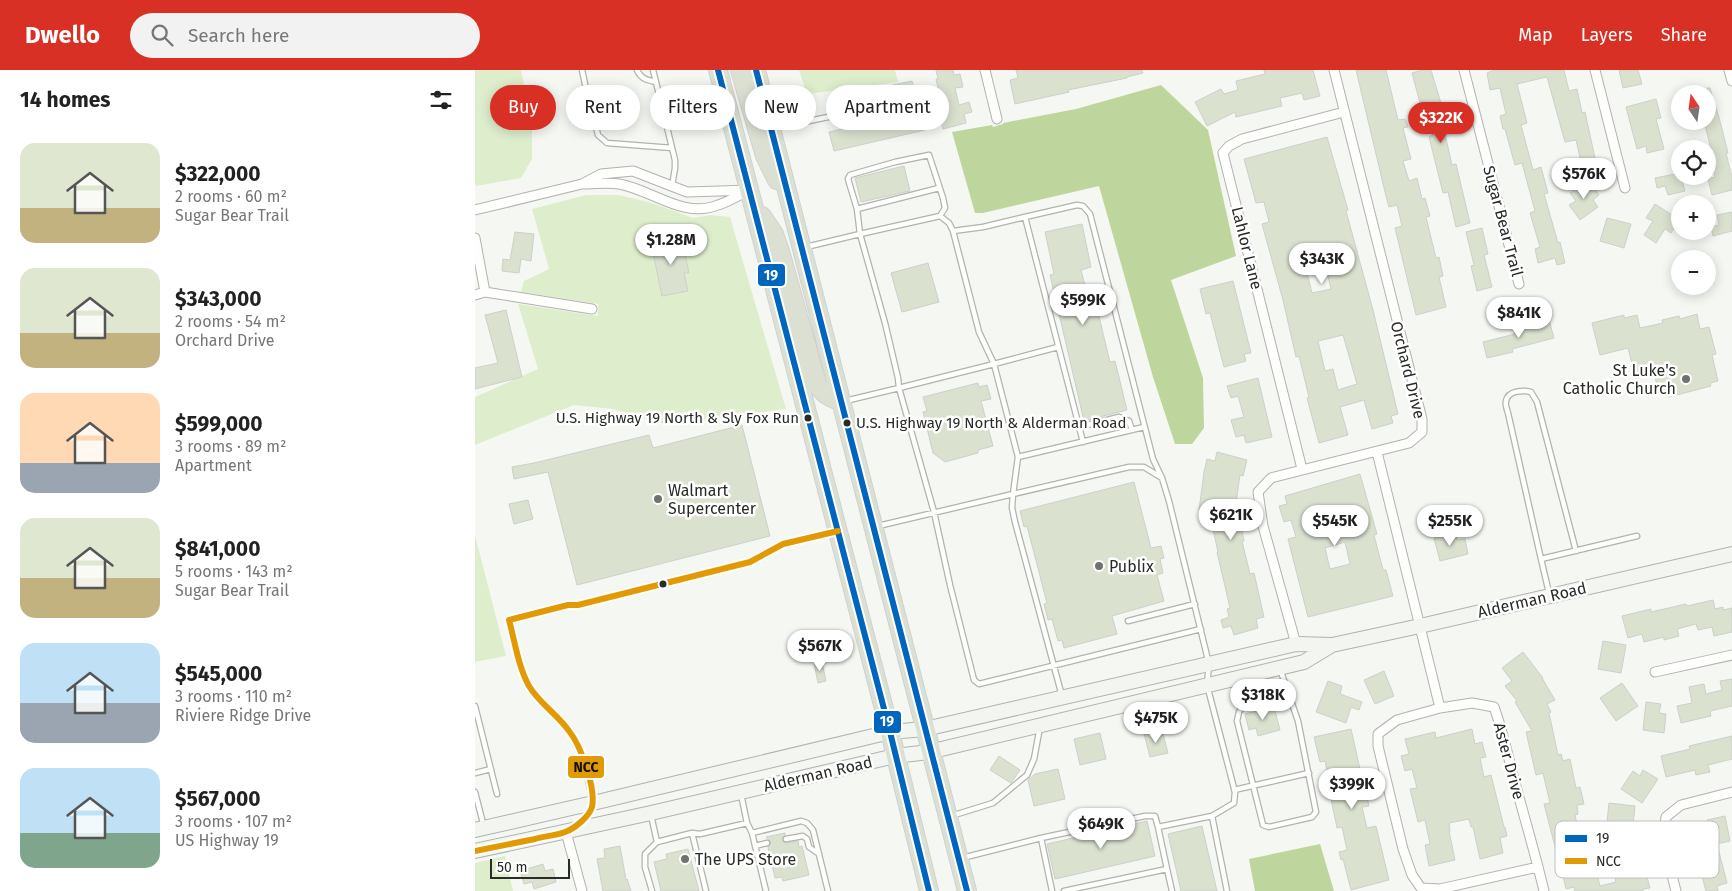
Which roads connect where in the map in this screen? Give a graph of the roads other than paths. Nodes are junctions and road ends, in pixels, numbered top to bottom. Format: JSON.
{"nodes":[{"id":1,"x":582,"y":70,"type":"edge"},
{"id":2,"x":637,"y":70,"type":"edge"},
{"id":3,"x":653,"y":70,"type":"edge"},
{"id":4,"x":718,"y":70,"type":"edge"},
{"id":5,"x":741,"y":70,"type":"edge"},
{"id":6,"x":756,"y":70,"type":"edge"},
{"id":7,"x":985,"y":70,"type":"edge"},
{"id":8,"x":1334,"y":70,"type":"edge"},
{"id":9,"x":1464,"y":70,"type":"edge"},
{"id":10,"x":1595,"y":70,"type":"edge"},
{"id":11,"x":1729,"y":70,"type":"edge"},
{"id":12,"x":1732,"y":81,"type":"edge"},
{"id":13,"x":656,"y":82,"type":"junction"},
{"id":14,"x":585,"y":84,"type":"dead end"},
{"id":15,"x":760,"y":85,"type":"edge"},
{"id":16,"x":1344,"y":112,"type":"junction"},
{"id":17,"x":997,"y":119,"type":"dead end"},
{"id":18,"x":598,"y":130,"type":"edge"},
{"id":19,"x":771,"y":130,"type":"edge"},
{"id":20,"x":672,"y":148,"type":"junction"},
{"id":21,"x":582,"y":184,"type":"junction"},
{"id":22,"x":671,"y":187,"type":"junction"},
{"id":23,"x":939,"y":188,"type":"junction"},
{"id":24,"x":1625,"y":188,"type":"dead end"},
{"id":25,"x":751,"y":195,"type":"junction"},
{"id":26,"x":792,"y":207,"type":"junction"},
{"id":27,"x":857,"y":209,"type":"junction"},
{"id":28,"x":475,"y":210,"type":"edge"},
{"id":29,"x":939,"y":216,"type":"junction"},
{"id":30,"x":1025,"y":217,"type":"junction"},
{"id":31,"x":953,"y":231,"type":"junction"},
{"id":32,"x":860,"y":234,"type":"junction"},
{"id":33,"x":475,"y":238,"type":"edge"},
{"id":34,"x":802,"y":248,"type":"junction"},
{"id":35,"x":1519,"y":284,"type":"dead end"},
{"id":36,"x":485,"y":292,"type":"junction"},
{"id":37,"x":475,"y":295,"type":"edge"},
{"id":38,"x":593,"y":309,"type":"dead end"},
{"id":39,"x":1058,"y":347,"type":"junction"},
{"id":40,"x":994,"y":364,"type":"junction"},
{"id":41,"x":899,"y":388,"type":"junction"},
{"id":42,"x":841,"y":402,"type":"junction"},
{"id":43,"x":1079,"y":427,"type":"junction"},
{"id":44,"x":1144,"y":427,"type":"junction"},
{"id":45,"x":1132,"y":430,"type":"junction"},
{"id":46,"x":1083,"y":442,"type":"junction"},
{"id":47,"x":1377,"y":452,"type":"junction"},
{"id":48,"x":1018,"y":457,"type":"junction"},
{"id":49,"x":1153,"y":459,"type":"junction"},
{"id":50,"x":1144,"y":467,"type":"junction"},
{"id":51,"x":1302,"y":469,"type":"junction"},
{"id":52,"x":1162,"y":478,"type":"junction"},
{"id":53,"x":1013,"y":494,"type":"junction"},
{"id":54,"x":934,"y":512,"type":"junction"},
{"id":55,"x":874,"y":527,"type":"junction"},
{"id":56,"x":838,"y":531,"type":"junction"},
{"id":57,"x":1637,"y":536,"type":"dead end"},
{"id":58,"x":1575,"y":551,"type":"junction"},
{"id":59,"x":1732,"y":554,"type":"edge"},
{"id":60,"x":1541,"y":559,"type":"junction"},
{"id":61,"x":1549,"y":596,"type":"junction"},
{"id":62,"x":1195,"y":604,"type":"junction"},
{"id":63,"x":1128,"y":621,"type":"dead end"},
{"id":64,"x":1420,"y":626,"type":"junction"},
{"id":65,"x":1201,"y":629,"type":"junction"},
{"id":66,"x":1296,"y":644,"type":"junction"},
{"id":67,"x":1332,"y":645,"type":"junction"},
{"id":68,"x":1732,"y":655,"type":"edge"},
{"id":69,"x":1209,"y":664,"type":"junction"},
{"id":70,"x":1054,"y":666,"type":"junction"},
{"id":71,"x":1280,"y":668,"type":"junction"},
{"id":72,"x":1655,"y":672,"type":"dead end"},
{"id":73,"x":1244,"y":676,"type":"junction"},
{"id":74,"x":1207,"y":685,"type":"junction"},
{"id":75,"x":1062,"y":698,"type":"junction"},
{"id":76,"x":475,"y":706,"type":"edge"},
{"id":77,"x":1440,"y":708,"type":"junction"},
{"id":78,"x":1040,"y":726,"type":"junction"},
{"id":79,"x":925,"y":729,"type":"junction"},
{"id":80,"x":890,"y":732,"type":"junction"},
{"id":81,"x":929,"y":752,"type":"junction"},
{"id":82,"x":895,"y":756,"type":"junction"},
{"id":83,"x":491,"y":770,"type":"junction"},
{"id":84,"x":475,"y":773,"type":"edge"},
{"id":85,"x":1309,"y":773,"type":"junction"},
{"id":86,"x":1254,"y":786,"type":"junction"},
{"id":87,"x":1234,"y":790,"type":"junction"},
{"id":88,"x":475,"y":792,"type":"edge"},
{"id":89,"x":741,"y":792,"type":"junction"},
{"id":90,"x":1732,"y":792,"type":"edge"},
{"id":91,"x":497,"y":794,"type":"dead end"},
{"id":92,"x":593,"y":804,"type":"junction"},
{"id":93,"x":651,"y":813,"type":"junction"},
{"id":94,"x":1212,"y":816,"type":"junction"},
{"id":95,"x":947,"y":817,"type":"junction"},
{"id":96,"x":1665,"y":821,"type":"edge"},
{"id":97,"x":747,"y":823,"type":"junction"},
{"id":98,"x":1158,"y":827,"type":"junction"},
{"id":99,"x":479,"y":829,"type":"edge"},
{"id":100,"x":567,"y":832,"type":"junction"},
{"id":101,"x":692,"y":833,"type":"junction"},
{"id":102,"x":752,"y":833,"type":"junction"},
{"id":103,"x":1041,"y":838,"type":"junction"},
{"id":104,"x":786,"y":839,"type":"dead end"},
{"id":105,"x":657,"y":842,"type":"junction"},
{"id":106,"x":767,"y":843,"type":"dead end"},
{"id":107,"x":755,"y":846,"type":"junction"},
{"id":108,"x":475,"y":851,"type":"edge"},
{"id":109,"x":819,"y":854,"type":"junction"},
{"id":110,"x":958,"y":859,"type":"junction"},
{"id":111,"x":1538,"y":867,"type":"junction"},
{"id":112,"x":1167,"y":869,"type":"junction"},
{"id":113,"x":1673,"y":878,"type":"edge"},
{"id":114,"x":582,"y":891,"type":"edge"},
{"id":115,"x":651,"y":891,"type":"edge"},
{"id":116,"x":706,"y":891,"type":"edge"},
{"id":117,"x":766,"y":891,"type":"edge"},
{"id":118,"x":828,"y":891,"type":"edge"},
{"id":119,"x":929,"y":891,"type":"edge"},
{"id":120,"x":967,"y":891,"type":"edge"},
{"id":121,"x":1052,"y":891,"type":"edge"},
{"id":122,"x":1065,"y":891,"type":"edge"},
{"id":123,"x":1173,"y":891,"type":"edge"},
{"id":124,"x":1227,"y":891,"type":"edge"},
{"id":125,"x":1544,"y":891,"type":"edge"},
{"id":126,"x":1676,"y":891,"type":"edge"}],
"edges":[{"from":1,"to":14,"type":"lane"},
{"from":2,"to":13,"type":"lane"},
{"from":3,"to":13,"type":"lane"},
{"from":4,"to":25,"type":"highway"},
{"from":5,"to":26,"type":"highway"},
{"from":6,"to":15,"type":"highway"},
{"from":7,"to":17,"type":"street"},
{"from":8,"to":16,"type":"street","name":"Orchard Drive"},
{"from":9,"to":35,"type":"street","name":"Sugar Bear Trail"},
{"from":10,"to":24,"type":"street"},
{"from":11,"to":12,"type":"street"},
{"from":13,"to":20,"type":"lane"},
{"from":16,"to":47,"type":"street","name":"Orchard Drive"},
{"from":16,"to":51,"type":"street","name":"Lahlor Lane"},
{"from":18,"to":20,"type":"lane"},
{"from":19,"to":26,"type":"highway"},
{"from":20,"to":22,"type":"lane"},
{"from":21,"to":22,"type":"street"},
{"from":21,"to":25,"type":"street"},
{"from":21,"to":28,"type":"street"},
{"from":22,"to":25,"type":"street"},
{"from":23,"to":27,"type":"lane"},
{"from":23,"to":27,"type":"lane"},
{"from":23,"to":29,"type":"lane"},
{"from":25,"to":42,"type":"highway"},
{"from":25,"to":56,"type":"highway"},
{"from":26,"to":34,"type":"highway"},
{"from":27,"to":32,"type":"lane"},
{"from":29,"to":31,"type":"lane"},
{"from":29,"to":32,"type":"lane"},
{"from":30,"to":31,"type":"lane"},
{"from":30,"to":39,"type":"lane"},
{"from":30,"to":44,"type":"lane"},
{"from":31,"to":40,"type":"lane"},
{"from":32,"to":34,"type":"lane"},
{"from":32,"to":41,"type":"lane"},
{"from":33,"to":36,"type":"street"},
{"from":34,"to":42,"type":"highway"},
{"from":36,"to":37,"type":"street"},
{"from":36,"to":38,"type":"street"},
{"from":39,"to":40,"type":"lane"},
{"from":39,"to":43,"type":"lane"},
{"from":40,"to":41,"type":"lane"},
{"from":40,"to":48,"type":"lane"},
{"from":41,"to":42,"type":"lane"},
{"from":41,"to":54,"type":"lane"},
{"from":42,"to":55,"type":"highway"},
{"from":43,"to":45,"type":"lane"},
{"from":43,"to":46,"type":"lane"},
{"from":44,"to":45,"type":"lane"},
{"from":44,"to":49,"type":"lane"},
{"from":45,"to":46,"type":"lane"},
{"from":46,"to":48,"type":"lane"},
{"from":47,"to":51,"type":"street","name":"Orchard Drive"},
{"from":47,"to":64,"type":"street"},
{"from":48,"to":53,"type":"lane"},
{"from":49,"to":50,"type":"lane"},
{"from":49,"to":52,"type":"lane"},
{"from":50,"to":52,"type":"lane"},
{"from":50,"to":53,"type":"lane"},
{"from":51,"to":66,"type":"street","name":"Orchard Drive"},
{"from":52,"to":62,"type":"lane"},
{"from":53,"to":54,"type":"lane"},
{"from":53,"to":70,"type":"lane"},
{"from":54,"to":55,"type":"lane"},
{"from":54,"to":70,"type":"lane"},
{"from":55,"to":79,"type":"highway"},
{"from":56,"to":80,"type":"highway"},
{"from":56,"to":92,"type":"lane"},
{"from":57,"to":58,"type":"lane"},
{"from":58,"to":60,"type":"lane"},
{"from":58,"to":60,"type":"lane"},
{"from":59,"to":61,"type":"street","name":"Alderman Road"},
{"from":60,"to":61,"type":"lane"},
{"from":61,"to":64,"type":"street","name":"Alderman Road"},
{"from":62,"to":63,"type":"lane"},
{"from":62,"to":65,"type":"lane"},
{"from":64,"to":67,"type":"street","name":"Alderman Road"},
{"from":64,"to":77,"type":"street"},
{"from":65,"to":69,"type":"lane"},
{"from":65,"to":70,"type":"lane"},
{"from":66,"to":67,"type":"street","name":"Alderman Road"},
{"from":66,"to":69,"type":"street","name":"Alderman Road"},
{"from":67,"to":71,"type":"street","name":"Alderman Road"},
{"from":68,"to":72,"type":"street"},
{"from":69,"to":74,"type":"lane"},
{"from":69,"to":75,"type":"street","name":"Alderman Road"},
{"from":70,"to":75,"type":"lane"},
{"from":71,"to":73,"type":"street","name":"Alderman Road"},
{"from":71,"to":85,"type":"lane"},
{"from":73,"to":74,"type":"street","name":"Alderman Road"},
{"from":73,"to":86,"type":"lane"},
{"from":74,"to":78,"type":"street","name":"Alderman Road"},
{"from":74,"to":87,"type":"lane"},
{"from":75,"to":79,"type":"street","name":"Alderman Road"},
{"from":76,"to":83,"type":"lane"},
{"from":77,"to":111,"type":"street","name":"Aster Drive"},
{"from":77,"to":111,"type":"street"},
{"from":78,"to":81,"type":"street","name":"Alderman Road"},
{"from":78,"to":95,"type":"lane"},
{"from":79,"to":80,"type":"street","name":"Alderman Road"},
{"from":79,"to":81,"type":"highway"},
{"from":80,"to":82,"type":"highway"},
{"from":80,"to":92,"type":"street","name":"Alderman Road"},
{"from":81,"to":82,"type":"street","name":"Alderman Road"},
{"from":81,"to":95,"type":"highway"},
{"from":82,"to":89,"type":"street","name":"Alderman Road"},
{"from":82,"to":119,"type":"highway"},
{"from":83,"to":84,"type":"lane"},
{"from":83,"to":91,"type":"lane"},
{"from":85,"to":86,"type":"lane"},
{"from":85,"to":86,"type":"lane"},
{"from":86,"to":87,"type":"lane"},
{"from":87,"to":94,"type":"lane"},
{"from":88,"to":99,"type":"lane"},
{"from":89,"to":93,"type":"street","name":"Alderman Road"},
{"from":89,"to":97,"type":"lane"},
{"from":90,"to":96,"type":"street"},
{"from":92,"to":99,"type":"street","name":"Alderman Road"},
{"from":92,"to":100,"type":"street"},
{"from":93,"to":100,"type":"street","name":"Alderman Road"},
{"from":93,"to":105,"type":"lane"},
{"from":94,"to":98,"type":"lane"},
{"from":94,"to":124,"type":"lane"},
{"from":95,"to":110,"type":"highway"},
{"from":97,"to":101,"type":"lane"},
{"from":97,"to":102,"type":"lane"},
{"from":98,"to":103,"type":"lane"},
{"from":98,"to":112,"type":"lane"},
{"from":100,"to":108,"type":"street","name":"Alderman Road"},
{"from":100,"to":114,"type":"street"},
{"from":101,"to":105,"type":"lane"},
{"from":101,"to":116,"type":"lane"},
{"from":102,"to":107,"type":"lane"},
{"from":102,"to":109,"type":"lane"},
{"from":103,"to":110,"type":"lane"},
{"from":103,"to":121,"type":"lane"},
{"from":104,"to":109,"type":"lane"},
{"from":105,"to":115,"type":"lane"},
{"from":106,"to":107,"type":"lane"},
{"from":107,"to":117,"type":"lane"},
{"from":109,"to":118,"type":"lane"},
{"from":110,"to":120,"type":"highway"},
{"from":111,"to":125,"type":"street","name":"Aster Drive"},
{"from":112,"to":122,"type":"lane"},
{"from":112,"to":123,"type":"lane"},
{"from":113,"to":126,"type":"street"}]}
